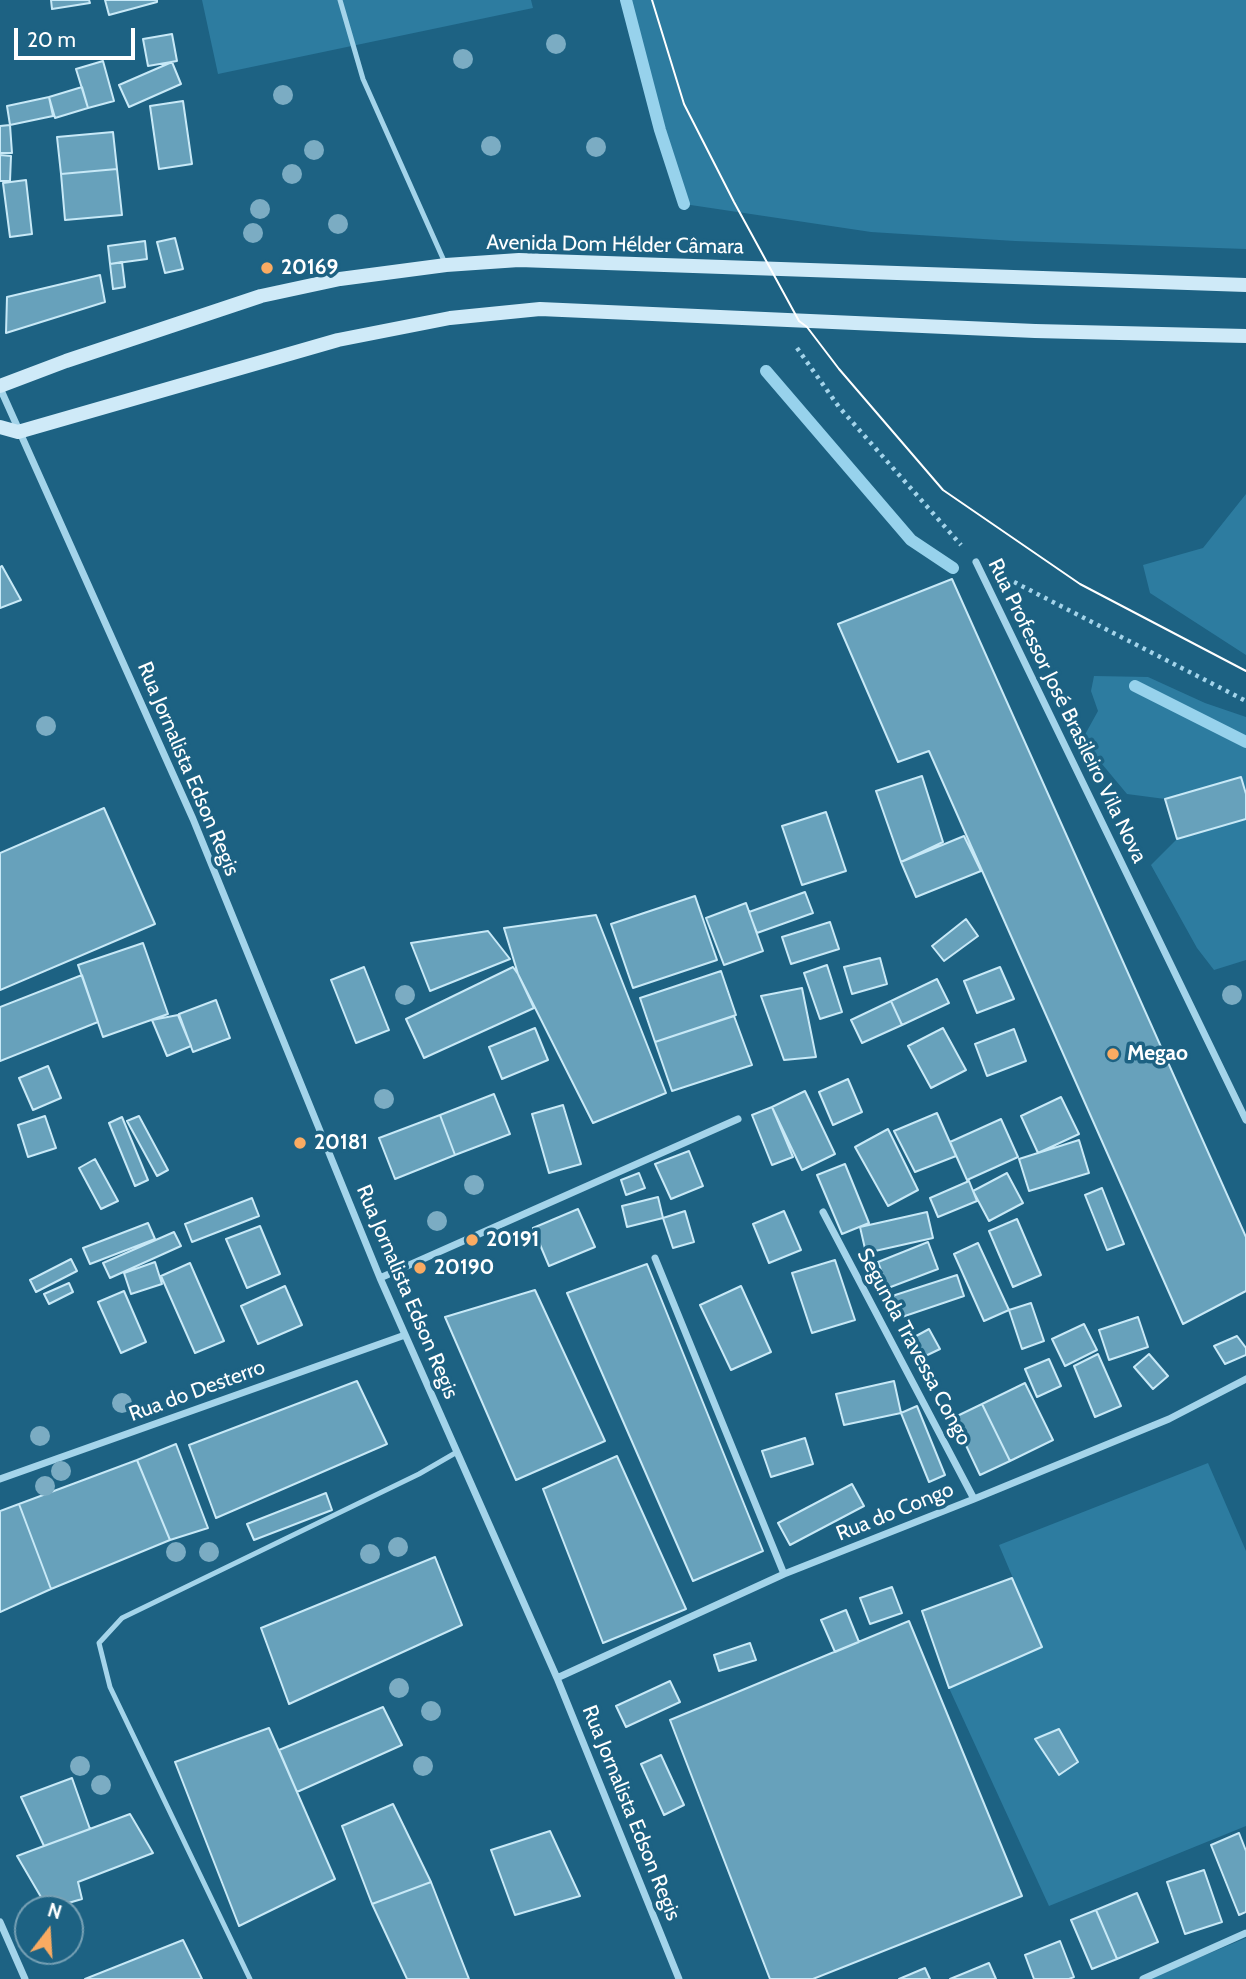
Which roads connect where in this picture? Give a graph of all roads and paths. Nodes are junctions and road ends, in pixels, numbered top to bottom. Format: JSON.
{"nodes":[{"id":1,"x":340,"y":0,"type":"edge"},
{"id":2,"x":446,"y":265,"type":"junction"},
{"id":3,"x":1246,"y":285,"type":"edge"},
{"id":4,"x":775,"y":319,"type":"junction"},
{"id":5,"x":1246,"y":336,"type":"edge"},
{"id":6,"x":0,"y":387,"type":"edge"},
{"id":7,"x":0,"y":427,"type":"edge"},
{"id":8,"x":18,"y":432,"type":"junction"},
{"id":9,"x":976,"y":562,"type":"junction"},
{"id":10,"x":1246,"y":701,"type":"edge"},
{"id":11,"x":738,"y":1119,"type":"dead end"},
{"id":12,"x":1246,"y":1120,"type":"edge"},
{"id":13,"x":823,"y":1212,"type":"dead end"},
{"id":14,"x":655,"y":1258,"type":"dead end"},
{"id":15,"x":380,"y":1278,"type":"junction"},
{"id":16,"x":405,"y":1335,"type":"junction"},
{"id":17,"x":1246,"y":1379,"type":"edge"},
{"id":18,"x":457,"y":1452,"type":"junction"},
{"id":19,"x":0,"y":1479,"type":"edge"},
{"id":20,"x":974,"y":1499,"type":"junction"},
{"id":21,"x":784,"y":1574,"type":"junction"},
{"id":22,"x":557,"y":1678,"type":"junction"},
{"id":23,"x":0,"y":1922,"type":"edge"},
{"id":24,"x":1246,"y":1933,"type":"edge"},
{"id":25,"x":25,"y":1979,"type":"edge"},
{"id":26,"x":250,"y":1979,"type":"edge"},
{"id":27,"x":679,"y":1979,"type":"edge"},
{"id":28,"x":1143,"y":1979,"type":"edge"}],
"edges":[{"from":1,"to":2,"type":"lane"},
{"from":2,"to":3,"type":"main road","name":"Avenida Dom Hélder Câmara"},
{"from":2,"to":6,"type":"main road","name":"Avenida Dom Hélder Câmara"},
{"from":4,"to":5,"type":"main road"},
{"from":4,"to":8,"type":"main road"},
{"from":4,"to":9,"type":"path","name":"Rua Professor José Brasileiro Vila Nova"},
{"from":6,"to":8,"type":"street","name":"Rua Jornalista Edson Regis"},
{"from":7,"to":8,"type":"main road"},
{"from":8,"to":15,"type":"street","name":"Rua Jornalista Edson Regis"},
{"from":9,"to":10,"type":"path"},
{"from":9,"to":12,"type":"street","name":"Rua Professor José Brasileiro Vila Nova"},
{"from":11,"to":15,"type":"street"},
{"from":13,"to":20,"type":"street","name":"Segunda Travessa Congo"},
{"from":14,"to":21,"type":"street"},
{"from":15,"to":16,"type":"street","name":"Rua Jornalista Edson Regis"},
{"from":16,"to":18,"type":"street","name":"Rua Jornalista Edson Regis"},
{"from":16,"to":19,"type":"street","name":"Rua do Desterro"},
{"from":17,"to":20,"type":"street","name":"Rua do Congo"},
{"from":18,"to":22,"type":"street","name":"Rua Jornalista Edson Regis"},
{"from":18,"to":26,"type":"lane"},
{"from":20,"to":21,"type":"street","name":"Rua do Congo"},
{"from":21,"to":22,"type":"street","name":"Rua do Congo"},
{"from":22,"to":27,"type":"street","name":"Rua Jornalista Edson Regis"},
{"from":23,"to":25,"type":"street"},
{"from":24,"to":28,"type":"street"}]}
